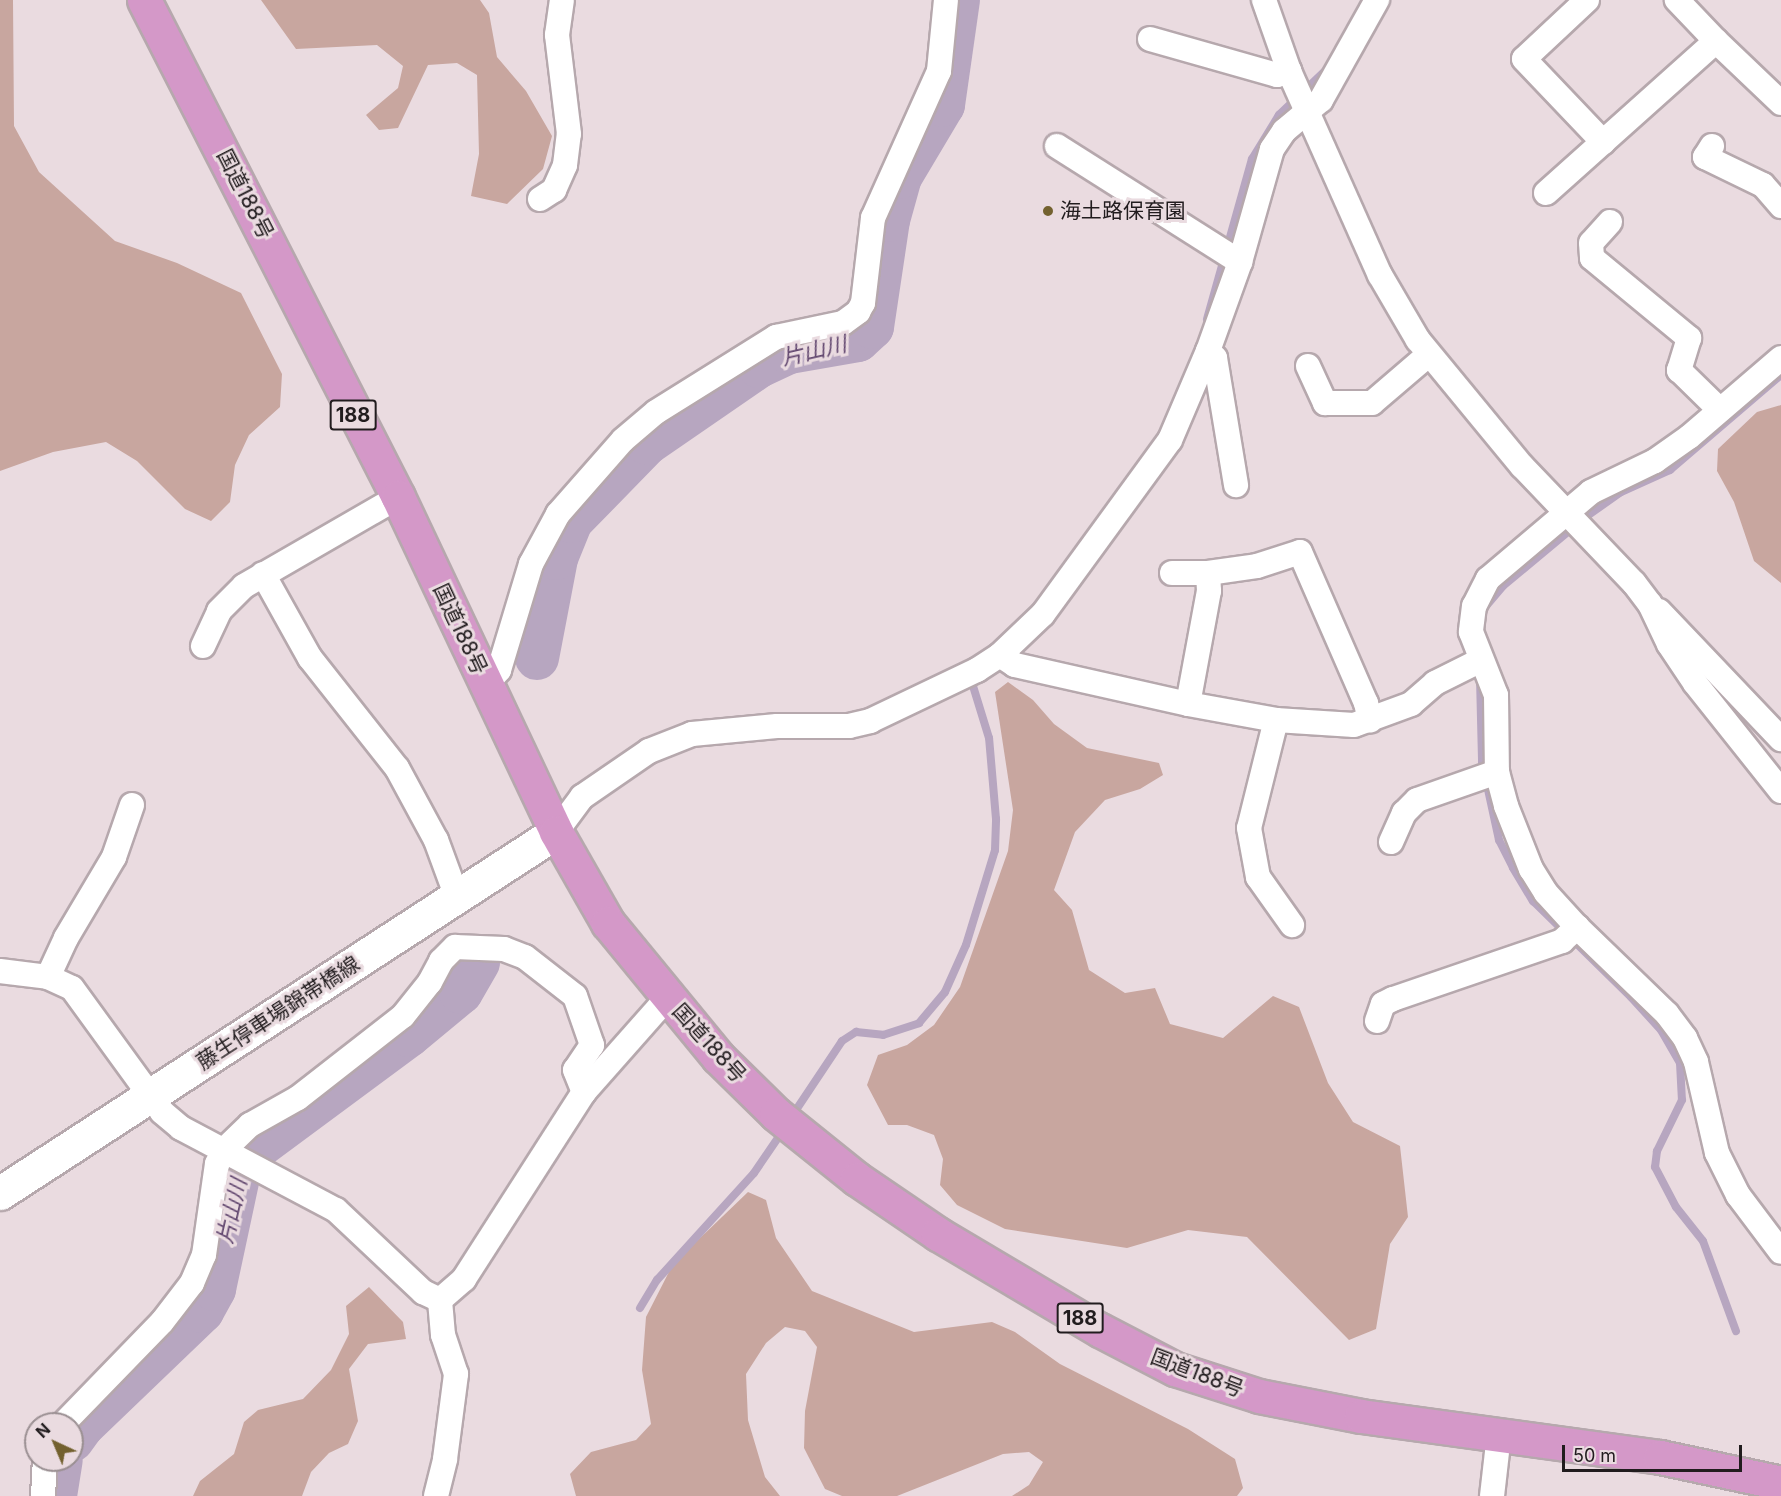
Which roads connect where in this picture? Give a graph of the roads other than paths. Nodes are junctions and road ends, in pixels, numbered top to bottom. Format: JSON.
{"nodes":[{"id":1,"x":144,"y":0,"type":"edge"},
{"id":2,"x":562,"y":0,"type":"edge"},
{"id":3,"x":946,"y":0,"type":"edge"},
{"id":4,"x":1264,"y":0,"type":"edge"},
{"id":5,"x":1377,"y":0,"type":"edge"},
{"id":6,"x":1587,"y":0,"type":"edge"},
{"id":7,"x":1677,"y":0,"type":"edge"},
{"id":8,"x":1150,"y":39,"type":"dead end"},
{"id":9,"x":1716,"y":41,"type":"junction"},
{"id":10,"x":1289,"y":71,"type":"junction"},
{"id":11,"x":1781,"y":103,"type":"edge"},
{"id":12,"x":1307,"y":111,"type":"junction"},
{"id":13,"x":1603,"y":142,"type":"junction"},
{"id":14,"x":1057,"y":146,"type":"dead end"},
{"id":15,"x":1712,"y":147,"type":"dead end"},
{"id":16,"x":1546,"y":193,"type":"dead end"},
{"id":17,"x":540,"y":200,"type":"dead end"},
{"id":18,"x":1781,"y":206,"type":"edge"},
{"id":19,"x":1610,"y":222,"type":"dead end"},
{"id":20,"x":1240,"y":261,"type":"junction"},
{"id":21,"x":1208,"y":351,"type":"junction"},
{"id":22,"x":1428,"y":355,"type":"junction"},
{"id":23,"x":1781,"y":358,"type":"edge"},
{"id":24,"x":1308,"y":366,"type":"dead end"},
{"id":25,"x":1720,"y":410,"type":"junction"},
{"id":26,"x":1236,"y":485,"type":"dead end"},
{"id":27,"x":398,"y":497,"type":"junction"},
{"id":28,"x":1568,"y":514,"type":"junction"},
{"id":29,"x":1172,"y":573,"type":"dead end"},
{"id":30,"x":1208,"y":573,"type":"junction"},
{"id":31,"x":263,"y":574,"type":"junction"},
{"id":32,"x":1650,"y":604,"type":"junction"},
{"id":33,"x":203,"y":646,"type":"dead end"},
{"id":34,"x":1000,"y":655,"type":"junction"},
{"id":35,"x":1481,"y":660,"type":"junction"},
{"id":36,"x":486,"y":685,"type":"junction"},
{"id":37,"x":1188,"y":704,"type":"junction"},
{"id":38,"x":1276,"y":720,"type":"junction"},
{"id":39,"x":1370,"y":721,"type":"junction"},
{"id":40,"x":1781,"y":739,"type":"edge"},
{"id":41,"x":1497,"y":772,"type":"junction"},
{"id":42,"x":1781,"y":791,"type":"edge"},
{"id":43,"x":132,"y":805,"type":"dead end"},
{"id":44,"x":556,"y":832,"type":"junction"},
{"id":45,"x":1391,"y":842,"type":"dead end"},
{"id":46,"x":457,"y":897,"type":"junction"},
{"id":47,"x":1292,"y":925,"type":"dead end"},
{"id":48,"x":1577,"y":927,"type":"junction"},
{"id":49,"x":0,"y":971,"type":"edge"},
{"id":50,"x":48,"y":977,"type":"junction"},
{"id":51,"x":668,"y":997,"type":"junction"},
{"id":52,"x":1377,"y":1021,"type":"dead end"},
{"id":53,"x":584,"y":1092,"type":"junction"},
{"id":54,"x":150,"y":1096,"type":"junction"},
{"id":55,"x":232,"y":1152,"type":"junction"},
{"id":56,"x":0,"y":1193,"type":"edge"},
{"id":57,"x":1781,"y":1252,"type":"edge"},
{"id":58,"x":440,"y":1300,"type":"junction"},
{"id":59,"x":75,"y":1412,"type":"edge"},
{"id":60,"x":1499,"y":1435,"type":"junction"},
{"id":61,"x":44,"y":1472,"type":"edge"},
{"id":62,"x":1781,"y":1483,"type":"edge"},
{"id":63,"x":43,"y":1496,"type":"edge"},
{"id":64,"x":436,"y":1496,"type":"edge"},
{"id":65,"x":1492,"y":1496,"type":"edge"}],
"edges":[{"from":1,"to":27,"type":"highway","name":"国道188号","number":"188"},
{"from":2,"to":17,"type":"street"},
{"from":3,"to":36,"type":"street"},
{"from":4,"to":10,"type":"street"},
{"from":5,"to":12,"type":"street"},
{"from":6,"to":13,"type":"street"},
{"from":7,"to":9,"type":"street"},
{"from":8,"to":10,"type":"street"},
{"from":9,"to":11,"type":"street"},
{"from":9,"to":13,"type":"street"},
{"from":10,"to":12,"type":"street"},
{"from":12,"to":20,"type":"street"},
{"from":12,"to":22,"type":"street"},
{"from":13,"to":16,"type":"street"},
{"from":14,"to":20,"type":"street"},
{"from":15,"to":18,"type":"street"},
{"from":19,"to":25,"type":"street"},
{"from":20,"to":21,"type":"street"},
{"from":21,"to":26,"type":"street"},
{"from":21,"to":34,"type":"street"},
{"from":22,"to":24,"type":"street"},
{"from":22,"to":28,"type":"street"},
{"from":23,"to":25,"type":"street"},
{"from":25,"to":28,"type":"street"},
{"from":27,"to":31,"type":"street"},
{"from":27,"to":36,"type":"highway","name":"国道188号","number":"188"},
{"from":28,"to":32,"type":"street"},
{"from":28,"to":35,"type":"street"},
{"from":29,"to":30,"type":"street"},
{"from":30,"to":37,"type":"street"},
{"from":30,"to":39,"type":"street"},
{"from":31,"to":33,"type":"street"},
{"from":31,"to":46,"type":"street"},
{"from":32,"to":40,"type":"street"},
{"from":32,"to":42,"type":"street"},
{"from":34,"to":37,"type":"street"},
{"from":34,"to":44,"type":"street"},
{"from":35,"to":39,"type":"street"},
{"from":35,"to":41,"type":"street"},
{"from":36,"to":44,"type":"highway","name":"国道188号","number":"188"},
{"from":37,"to":38,"type":"street"},
{"from":38,"to":39,"type":"street"},
{"from":38,"to":47,"type":"street"},
{"from":41,"to":45,"type":"street"},
{"from":41,"to":48,"type":"street"},
{"from":43,"to":50,"type":"street"},
{"from":44,"to":46,"type":"main road","name":"藤生停車場錦帯橋線"},
{"from":44,"to":51,"type":"highway","name":"国道188号","number":"188"},
{"from":46,"to":54,"type":"main road","name":"藤生停車場錦帯橋線"},
{"from":48,"to":52,"type":"street"},
{"from":48,"to":57,"type":"street"},
{"from":49,"to":50,"type":"street"},
{"from":50,"to":54,"type":"street"},
{"from":51,"to":53,"type":"street"},
{"from":51,"to":60,"type":"highway","name":"国道188号","number":"188"},
{"from":53,"to":55,"type":"street"},
{"from":53,"to":58,"type":"street"},
{"from":54,"to":55,"type":"street"},
{"from":54,"to":56,"type":"main road","name":"藤生停車場錦帯橋線"},
{"from":55,"to":58,"type":"street"},
{"from":55,"to":59,"type":"street"},
{"from":58,"to":64,"type":"street"},
{"from":60,"to":62,"type":"highway","name":"国道188号","number":"188"},
{"from":60,"to":65,"type":"street"},
{"from":61,"to":63,"type":"street"}]}
